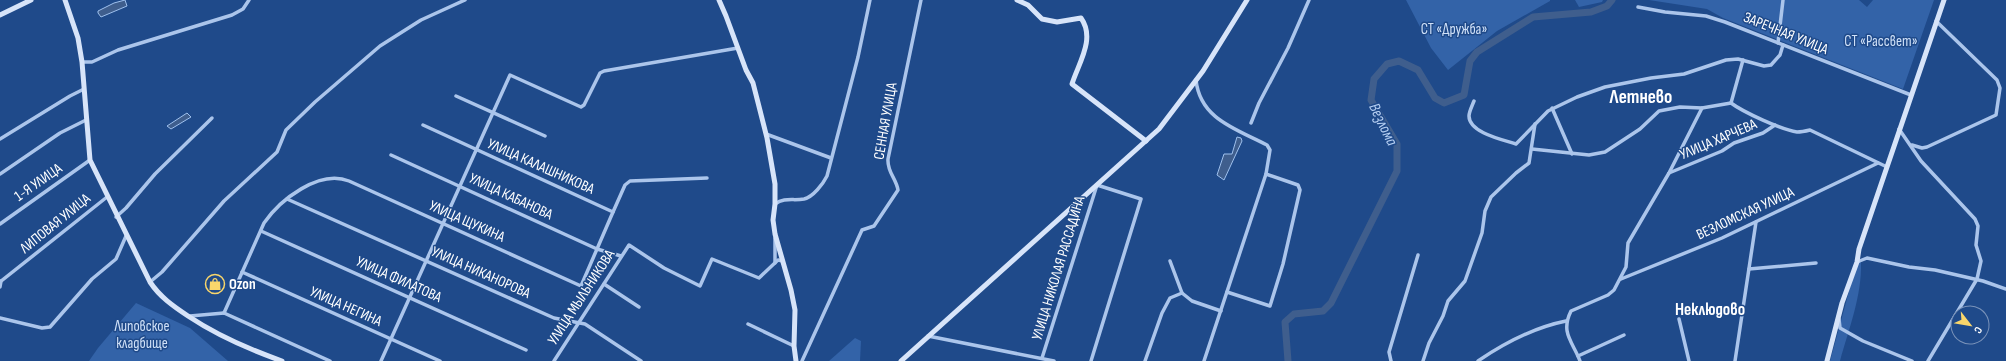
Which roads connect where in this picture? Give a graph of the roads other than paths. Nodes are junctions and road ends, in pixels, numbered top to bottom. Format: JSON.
{"nodes":[{"id":1,"x":31,"y":0,"type":"edge"},
{"id":2,"x":66,"y":0,"type":"edge"},
{"id":3,"x":250,"y":0,"type":"edge"},
{"id":4,"x":464,"y":0,"type":"edge"},
{"id":5,"x":719,"y":0,"type":"edge"},
{"id":6,"x":870,"y":0,"type":"edge"},
{"id":7,"x":921,"y":0,"type":"edge"},
{"id":8,"x":1017,"y":0,"type":"edge"},
{"id":9,"x":1247,"y":0,"type":"edge"},
{"id":10,"x":1309,"y":0,"type":"edge"},
{"id":11,"x":1783,"y":0,"type":"edge"},
{"id":12,"x":1944,"y":0,"type":"edge"},
{"id":13,"x":1638,"y":7,"type":"dead end"},
{"id":14,"x":0,"y":15,"type":"edge"},
{"id":15,"x":1936,"y":21,"type":"junction"},
{"id":16,"x":1778,"y":43,"type":"junction"},
{"id":17,"x":1783,"y":45,"type":"junction"},
{"id":18,"x":738,"y":48,"type":"junction"},
{"id":19,"x":1743,"y":60,"type":"junction"},
{"id":20,"x":82,"y":62,"type":"junction"},
{"id":21,"x":1196,"y":80,"type":"junction"},
{"id":22,"x":84,"y":89,"type":"junction"},
{"id":23,"x":1911,"y":95,"type":"junction"},
{"id":24,"x":456,"y":96,"type":"dead end"},
{"id":25,"x":1474,"y":101,"type":"dead end"},
{"id":26,"x":1731,"y":102,"type":"junction"},
{"id":27,"x":1552,"y":108,"type":"junction"},
{"id":28,"x":1702,"y":108,"type":"junction"},
{"id":29,"x":492,"y":113,"type":"junction"},
{"id":30,"x":212,"y":118,"type":"dead end"},
{"id":31,"x":86,"y":120,"type":"junction"},
{"id":32,"x":1251,"y":123,"type":"dead end"},
{"id":33,"x":1536,"y":123,"type":"junction"},
{"id":34,"x":423,"y":125,"type":"dead end"},
{"id":35,"x":1775,"y":125,"type":"junction"},
{"id":36,"x":1899,"y":129,"type":"junction"},
{"id":37,"x":766,"y":134,"type":"junction"},
{"id":38,"x":545,"y":136,"type":"dead end"},
{"id":39,"x":1524,"y":136,"type":"junction"},
{"id":40,"x":0,"y":139,"type":"edge"},
{"id":41,"x":1146,"y":141,"type":"junction"},
{"id":42,"x":1533,"y":143,"type":"junction"},
{"id":43,"x":1911,"y":145,"type":"junction"},
{"id":44,"x":1532,"y":149,"type":"junction"},
{"id":45,"x":476,"y":150,"type":"junction"},
{"id":46,"x":1572,"y":154,"type":"junction"},
{"id":47,"x":391,"y":155,"type":"dead end"},
{"id":48,"x":831,"y":158,"type":"junction"},
{"id":49,"x":90,"y":160,"type":"junction"},
{"id":50,"x":1878,"y":163,"type":"junction"},
{"id":51,"x":1887,"y":166,"type":"junction"},
{"id":52,"x":1669,"y":173,"type":"junction"},
{"id":53,"x":0,"y":174,"type":"edge"},
{"id":54,"x":1266,"y":174,"type":"junction"},
{"id":55,"x":708,"y":178,"type":"dead end"},
{"id":56,"x":460,"y":186,"type":"junction"},
{"id":57,"x":107,"y":197,"type":"junction"},
{"id":58,"x":287,"y":198,"type":"junction"},
{"id":59,"x":775,"y":204,"type":"junction"},
{"id":60,"x":613,"y":212,"type":"junction"},
{"id":61,"x":116,"y":217,"type":"junction"},
{"id":62,"x":1756,"y":222,"type":"junction"},
{"id":63,"x":0,"y":224,"type":"edge"},
{"id":64,"x":443,"y":224,"type":"junction"},
{"id":65,"x":261,"y":231,"type":"junction"},
{"id":66,"x":775,"y":234,"type":"junction"},
{"id":67,"x":126,"y":236,"type":"junction"},
{"id":68,"x":597,"y":249,"type":"junction"},
{"id":69,"x":1418,"y":255,"type":"dead end"},
{"id":70,"x":621,"y":256,"type":"junction"},
{"id":71,"x":427,"y":261,"type":"junction"},
{"id":72,"x":783,"y":261,"type":"junction"},
{"id":73,"x":1170,"y":261,"type":"dead end"},
{"id":74,"x":1857,"y":262,"type":"junction"},
{"id":75,"x":775,"y":263,"type":"junction"},
{"id":76,"x":1816,"y":263,"type":"dead end"},
{"id":77,"x":1749,"y":269,"type":"junction"},
{"id":78,"x":242,"y":272,"type":"junction"},
{"id":79,"x":1620,"y":280,"type":"junction"},
{"id":80,"x":1977,"y":280,"type":"junction"},
{"id":81,"x":1,"y":282,"type":"edge"},
{"id":82,"x":150,"y":282,"type":"junction"},
{"id":83,"x":604,"y":284,"type":"junction"},
{"id":84,"x":0,"y":287,"type":"edge"},
{"id":85,"x":2006,"y":289,"type":"edge"},
{"id":86,"x":1227,"y":292,"type":"junction"},
{"id":87,"x":1182,"y":293,"type":"junction"},
{"id":88,"x":410,"y":298,"type":"junction"},
{"id":89,"x":639,"y":307,"type":"dead end"},
{"id":90,"x":1221,"y":311,"type":"junction"},
{"id":91,"x":224,"y":313,"type":"junction"},
{"id":92,"x":189,"y":316,"type":"junction"},
{"id":93,"x":202,"y":316,"type":"junction"},
{"id":94,"x":1838,"y":316,"type":"junction"},
{"id":95,"x":0,"y":318,"type":"edge"},
{"id":96,"x":1679,"y":319,"type":"dead end"},
{"id":97,"x":1566,"y":321,"type":"junction"},
{"id":98,"x":580,"y":322,"type":"junction"},
{"id":99,"x":199,"y":323,"type":"junction"},
{"id":100,"x":748,"y":324,"type":"dead end"},
{"id":101,"x":1624,"y":335,"type":"dead end"},
{"id":102,"x":928,"y":336,"type":"junction"},
{"id":103,"x":391,"y":339,"type":"junction"},
{"id":104,"x":794,"y":346,"type":"junction"},
{"id":105,"x":526,"y":350,"type":"dead end"},
{"id":106,"x":1578,"y":356,"type":"junction"},
{"id":107,"x":1042,"y":358,"type":"junction"},
{"id":108,"x":554,"y":360,"type":"edge"},
{"id":109,"x":282,"y":361,"type":"edge"},
{"id":110,"x":330,"y":361,"type":"edge"},
{"id":111,"x":381,"y":361,"type":"edge"},
{"id":112,"x":440,"y":361,"type":"edge"},
{"id":113,"x":560,"y":361,"type":"edge"},
{"id":114,"x":640,"y":361,"type":"edge"},
{"id":115,"x":796,"y":361,"type":"edge"},
{"id":116,"x":802,"y":361,"type":"edge"},
{"id":117,"x":901,"y":361,"type":"edge"},
{"id":118,"x":1054,"y":361,"type":"edge"},
{"id":119,"x":1091,"y":361,"type":"edge"},
{"id":120,"x":1145,"y":361,"type":"edge"},
{"id":121,"x":1204,"y":361,"type":"edge"},
{"id":122,"x":1391,"y":361,"type":"edge"},
{"id":123,"x":1423,"y":361,"type":"edge"},
{"id":124,"x":1478,"y":361,"type":"edge"},
{"id":125,"x":1580,"y":361,"type":"edge"},
{"id":126,"x":1689,"y":361,"type":"edge"},
{"id":127,"x":1735,"y":361,"type":"edge"},
{"id":128,"x":1827,"y":361,"type":"edge"},
{"id":129,"x":1912,"y":361,"type":"edge"},
{"id":130,"x":1928,"y":361,"type":"edge"}],
"edges":[{"from":1,"to":14,"type":"street"},
{"from":2,"to":20,"type":"street"},
{"from":3,"to":20,"type":"street"},
{"from":4,"to":82,"type":"street"},
{"from":5,"to":18,"type":"street"},
{"from":6,"to":48,"type":"street"},
{"from":7,"to":116,"type":"street","name":"СЕННАЯ УЛИЦА"},
{"from":8,"to":41,"type":"street"},
{"from":9,"to":21,"type":"street"},
{"from":10,"to":32,"type":"street"},
{"from":11,"to":16,"type":"street"},
{"from":12,"to":15,"type":"street"},
{"from":13,"to":16,"type":"street","name":"ЗАРЕЧНАЯ УЛИЦА"},
{"from":15,"to":23,"type":"street"},
{"from":15,"to":43,"type":"street"},
{"from":16,"to":17,"type":"street","name":"ЗАРЕЧНАЯ УЛИЦА"},
{"from":17,"to":19,"type":"street"},
{"from":17,"to":23,"type":"street","name":"ЗАРЕЧНАЯ УЛИЦА"},
{"from":18,"to":29,"type":"street"},
{"from":18,"to":37,"type":"street"},
{"from":19,"to":26,"type":"street"},
{"from":19,"to":27,"type":"street"},
{"from":20,"to":22,"type":"street"},
{"from":21,"to":41,"type":"street"},
{"from":21,"to":54,"type":"street"},
{"from":22,"to":31,"type":"street"},
{"from":22,"to":40,"type":"street"},
{"from":23,"to":36,"type":"street"},
{"from":24,"to":29,"type":"street"},
{"from":25,"to":39,"type":"street"},
{"from":26,"to":28,"type":"street"},
{"from":26,"to":35,"type":"street"},
{"from":27,"to":33,"type":"street"},
{"from":27,"to":46,"type":"street"},
{"from":28,"to":46,"type":"street"},
{"from":28,"to":52,"type":"street"},
{"from":29,"to":38,"type":"street"},
{"from":29,"to":45,"type":"street"},
{"from":30,"to":61,"type":"street"},
{"from":31,"to":49,"type":"street"},
{"from":31,"to":53,"type":"street","name":"1-Я УЛИЦА"},
{"from":33,"to":39,"type":"street"},
{"from":33,"to":42,"type":"street"},
{"from":34,"to":45,"type":"street","name":"УЛИЦА КАЛАШНИКОВА"},
{"from":35,"to":50,"type":"street"},
{"from":35,"to":52,"type":"street","name":"УЛИЦА ХАРЧЕВА"},
{"from":36,"to":43,"type":"street"},
{"from":36,"to":51,"type":"street"},
{"from":37,"to":48,"type":"street"},
{"from":37,"to":59,"type":"street"},
{"from":39,"to":42,"type":"street"},
{"from":41,"to":102,"type":"street"},
{"from":42,"to":44,"type":"street"},
{"from":43,"to":80,"type":"street"},
{"from":44,"to":46,"type":"street"},
{"from":44,"to":123,"type":"street"},
{"from":45,"to":56,"type":"street"},
{"from":45,"to":60,"type":"street","name":"УЛИЦА КАЛАШНИКОВА"},
{"from":47,"to":56,"type":"street","name":"УЛИЦА КАБАНОВА"},
{"from":48,"to":59,"type":"street"},
{"from":49,"to":57,"type":"street"},
{"from":49,"to":63,"type":"street","name":"1-Я УЛИЦА"},
{"from":50,"to":51,"type":"street"},
{"from":50,"to":62,"type":"street","name":"ВЕЗЛОМСКАЯ УЛИЦА"},
{"from":51,"to":74,"type":"street"},
{"from":52,"to":79,"type":"street"},
{"from":54,"to":86,"type":"street"},
{"from":54,"to":86,"type":"street"},
{"from":55,"to":60,"type":"street"},
{"from":56,"to":64,"type":"street"},
{"from":56,"to":68,"type":"street","name":"УЛИЦА КАБАНОВА"},
{"from":57,"to":61,"type":"street"},
{"from":57,"to":81,"type":"street","name":"ЛИПОВАЯ УЛИЦА"},
{"from":58,"to":64,"type":"street","name":"УЛИЦА ЩУКИНА"},
{"from":58,"to":65,"type":"street"},
{"from":58,"to":71,"type":"street","name":"УЛИЦА НИКАНОРОВА"},
{"from":59,"to":66,"type":"street"},
{"from":60,"to":68,"type":"street"},
{"from":61,"to":67,"type":"street"},
{"from":62,"to":77,"type":"street"},
{"from":62,"to":79,"type":"street","name":"ВЕЗЛОМСКАЯ УЛИЦА"},
{"from":64,"to":68,"type":"street","name":"УЛИЦА ЩУКИНА"},
{"from":64,"to":71,"type":"street"},
{"from":65,"to":78,"type":"street"},
{"from":65,"to":88,"type":"street","name":"УЛИЦА ФИЛАТОВА"},
{"from":66,"to":72,"type":"street"},
{"from":66,"to":75,"type":"street"},
{"from":67,"to":82,"type":"street"},
{"from":67,"to":95,"type":"street"},
{"from":68,"to":70,"type":"street","name":"УЛИЦА КАБАНОВА"},
{"from":69,"to":122,"type":"street"},
{"from":70,"to":75,"type":"street","name":"УЛИЦА МЫЛЬНИКОВА"},
{"from":70,"to":83,"type":"street","name":"УЛИЦА МЫЛЬНИКОВА"},
{"from":71,"to":88,"type":"street"},
{"from":71,"to":98,"type":"street","name":"УЛИЦА НИКАНОРОВА"},
{"from":72,"to":75,"type":"street"},
{"from":72,"to":104,"type":"street"},
{"from":73,"to":87,"type":"street"},
{"from":74,"to":80,"type":"street"},
{"from":74,"to":94,"type":"street"},
{"from":76,"to":77,"type":"street"},
{"from":77,"to":127,"type":"street"},
{"from":78,"to":91,"type":"street"},
{"from":78,"to":103,"type":"street","name":"УЛИЦА НЕГИНА"},
{"from":79,"to":97,"type":"street"},
{"from":80,"to":85,"type":"street"},
{"from":80,"to":130,"type":"street"},
{"from":81,"to":84,"type":"street"},
{"from":82,"to":92,"type":"street"},
{"from":83,"to":89,"type":"street"},
{"from":83,"to":98,"type":"street","name":"УЛИЦА МЫЛЬНИКОВА"},
{"from":86,"to":90,"type":"street"},
{"from":87,"to":90,"type":"street"},
{"from":87,"to":120,"type":"street"},
{"from":88,"to":103,"type":"street"},
{"from":88,"to":105,"type":"street","name":"УЛИЦА ФИЛАТОВА"},
{"from":90,"to":121,"type":"street"},
{"from":91,"to":93,"type":"street"},
{"from":91,"to":110,"type":"street"},
{"from":92,"to":93,"type":"street"},
{"from":92,"to":99,"type":"street"},
{"from":93,"to":99,"type":"street"},
{"from":94,"to":128,"type":"street"},
{"from":94,"to":129,"type":"street"},
{"from":96,"to":126,"type":"street"},
{"from":97,"to":106,"type":"street"},
{"from":97,"to":124,"type":"street"},
{"from":98,"to":108,"type":"street","name":"УЛИЦА МЫЛЬНИКОВА"},
{"from":98,"to":114,"type":"street","name":"УЛИЦА НИКАНОРОВА"},
{"from":99,"to":109,"type":"street"},
{"from":100,"to":104,"type":"street"},
{"from":101,"to":106,"type":"street"},
{"from":102,"to":107,"type":"street","name":"УЛИЦА НИКОЛАЯ РАССАДИНА"},
{"from":102,"to":117,"type":"street"},
{"from":103,"to":111,"type":"street"},
{"from":103,"to":112,"type":"street","name":"УЛИЦА НЕГИНА"},
{"from":104,"to":115,"type":"street"},
{"from":106,"to":125,"type":"street"},
{"from":107,"to":118,"type":"street","name":"УЛИЦА НИКОЛАЯ РАССАДИНА"},
{"from":107,"to":119,"type":"street","name":"УЛИЦА НИКОЛАЯ РАССАДИНА"},
{"from":108,"to":113,"type":"street"}]}
